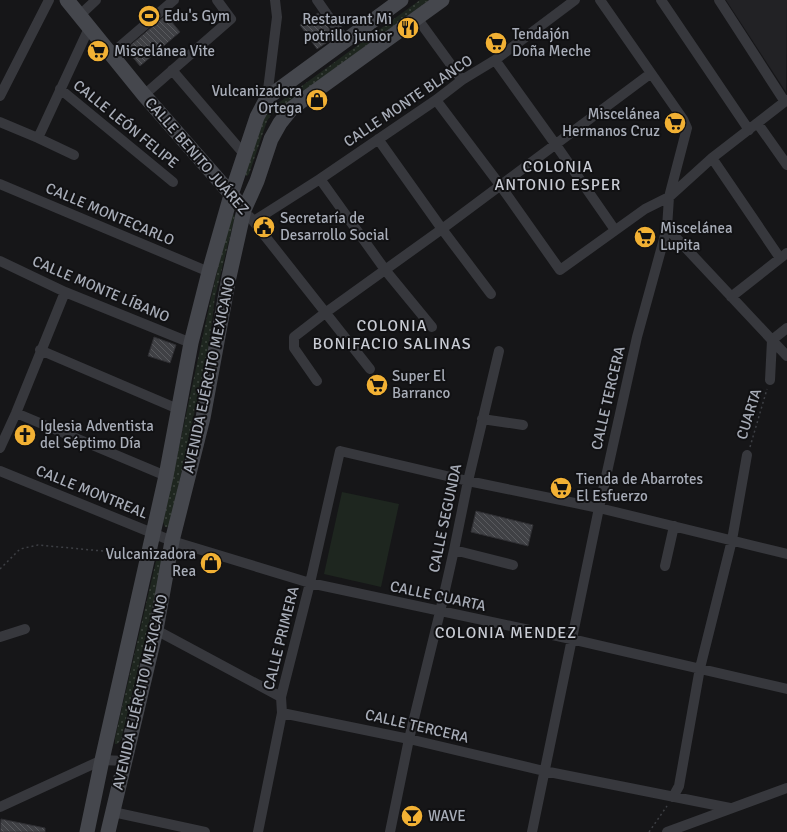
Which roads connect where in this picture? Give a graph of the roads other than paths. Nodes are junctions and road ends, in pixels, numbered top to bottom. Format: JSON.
{"nodes":[{"id":1,"x":49,"y":0,"type":"edge"},
{"id":2,"x":67,"y":0,"type":"edge"},
{"id":3,"x":96,"y":0,"type":"edge"},
{"id":4,"x":174,"y":0,"type":"edge"},
{"id":5,"x":217,"y":0,"type":"edge"},
{"id":6,"x":275,"y":0,"type":"edge"},
{"id":7,"x":317,"y":0,"type":"edge"},
{"id":8,"x":401,"y":0,"type":"edge"},
{"id":9,"x":442,"y":0,"type":"edge"},
{"id":10,"x":575,"y":0,"type":"edge"},
{"id":11,"x":600,"y":0,"type":"edge"},
{"id":12,"x":661,"y":0,"type":"edge"},
{"id":13,"x":719,"y":0,"type":"edge"},
{"id":14,"x":80,"y":15,"type":"junction"},
{"id":15,"x":417,"y":18,"type":"junction"},
{"id":16,"x":89,"y":28,"type":"junction"},
{"id":17,"x":345,"y":40,"type":"junction"},
{"id":18,"x":111,"y":54,"type":"junction"},
{"id":19,"x":495,"y":60,"type":"junction"},
{"id":20,"x":172,"y":70,"type":"junction"},
{"id":21,"x":650,"y":74,"type":"junction"},
{"id":22,"x":462,"y":80,"type":"junction"},
{"id":23,"x":60,"y":89,"type":"junction"},
{"id":24,"x":144,"y":95,"type":"junction"},
{"id":25,"x":0,"y":96,"type":"edge"},
{"id":26,"x":267,"y":98,"type":"junction"},
{"id":27,"x":436,"y":100,"type":"junction"},
{"id":28,"x":786,"y":101,"type":"edge"},
{"id":29,"x":758,"y":124,"type":"junction"},
{"id":30,"x":1,"y":125,"type":"edge"},
{"id":31,"x":749,"y":130,"type":"junction"},
{"id":32,"x":38,"y":138,"type":"junction"},
{"id":33,"x":378,"y":139,"type":"junction"},
{"id":34,"x":556,"y":145,"type":"junction"},
{"id":35,"x":244,"y":154,"type":"junction"},
{"id":36,"x":74,"y":156,"type":"dead end"},
{"id":37,"x":712,"y":158,"type":"junction"},
{"id":38,"x":787,"y":165,"type":"edge"},
{"id":39,"x":320,"y":179,"type":"junction"},
{"id":40,"x":173,"y":182,"type":"dead end"},
{"id":41,"x":0,"y":184,"type":"edge"},
{"id":42,"x":500,"y":185,"type":"junction"},
{"id":43,"x":231,"y":195,"type":"junction"},
{"id":44,"x":669,"y":197,"type":"junction"},
{"id":45,"x":244,"y":210,"type":"junction"},
{"id":46,"x":254,"y":221,"type":"junction"},
{"id":47,"x":667,"y":228,"type":"junction"},
{"id":48,"x":442,"y":229,"type":"junction"},
{"id":49,"x":615,"y":230,"type":"junction"},
{"id":50,"x":784,"y":256,"type":"edge"},
{"id":51,"x":0,"y":261,"type":"edge"},
{"id":52,"x":386,"y":270,"type":"junction"},
{"id":53,"x":209,"y":272,"type":"junction"},
{"id":54,"x":65,"y":292,"type":"junction"},
{"id":55,"x":490,"y":294,"type":"dead end"},
{"id":56,"x":731,"y":297,"type":"junction"},
{"id":57,"x":325,"y":313,"type":"junction"},
{"id":58,"x":432,"y":327,"type":"dead end"},
{"id":59,"x":787,"y":328,"type":"edge"},
{"id":60,"x":772,"y":340,"type":"junction"},
{"id":61,"x":191,"y":343,"type":"junction"},
{"id":62,"x":40,"y":350,"type":"junction"},
{"id":63,"x":499,"y":351,"type":"dead end"},
{"id":64,"x":787,"y":356,"type":"edge"},
{"id":65,"x":370,"y":369,"type":"dead end"},
{"id":66,"x":770,"y":380,"type":"road end"},
{"id":67,"x":317,"y":381,"type":"dead end"},
{"id":68,"x":178,"y":409,"type":"junction"},
{"id":69,"x":16,"y":412,"type":"junction"},
{"id":70,"x":482,"y":419,"type":"junction"},
{"id":71,"x":523,"y":424,"type":"dead end"},
{"id":72,"x":0,"y":448,"type":"edge"},
{"id":73,"x":747,"y":455,"type":"road end"},
{"id":74,"x":0,"y":470,"type":"edge"},
{"id":75,"x":166,"y":476,"type":"junction"},
{"id":76,"x":468,"y":481,"type":"junction"},
{"id":77,"x":599,"y":508,"type":"junction"},
{"id":78,"x":674,"y":526,"type":"junction"},
{"id":79,"x":154,"y":532,"type":"junction"},
{"id":80,"x":732,"y":540,"type":"junction"},
{"id":81,"x":172,"y":541,"type":"junction"},
{"id":82,"x":454,"y":550,"type":"junction"},
{"id":83,"x":787,"y":554,"type":"edge"},
{"id":84,"x":513,"y":565,"type":"dead end"},
{"id":85,"x":665,"y":566,"type":"dead end"},
{"id":86,"x":310,"y":583,"type":"junction"},
{"id":87,"x":440,"y":612,"type":"junction"},
{"id":88,"x":25,"y":629,"type":"dead end"},
{"id":89,"x":156,"y":630,"type":"junction"},
{"id":90,"x":0,"y":637,"type":"edge"},
{"id":91,"x":571,"y":639,"type":"junction"},
{"id":92,"x":700,"y":668,"type":"junction"},
{"id":93,"x":787,"y":689,"type":"edge"},
{"id":94,"x":281,"y":697,"type":"junction"},
{"id":95,"x":282,"y":713,"type":"junction"},
{"id":96,"x":409,"y":739,"type":"junction"},
{"id":97,"x":102,"y":760,"type":"junction"},
{"id":98,"x":125,"y":762,"type":"junction"},
{"id":99,"x":544,"y":771,"type":"junction"},
{"id":100,"x":787,"y":788,"type":"edge"},
{"id":101,"x":673,"y":797,"type":"junction"},
{"id":102,"x":0,"y":807,"type":"edge"},
{"id":103,"x":730,"y":808,"type":"junction"},
{"id":104,"x":113,"y":812,"type":"junction"},
{"id":105,"x":87,"y":832,"type":"edge"},
{"id":106,"x":108,"y":832,"type":"edge"},
{"id":107,"x":205,"y":832,"type":"edge"},
{"id":108,"x":258,"y":832,"type":"edge"},
{"id":109,"x":390,"y":832,"type":"edge"},
{"id":110,"x":532,"y":832,"type":"edge"},
{"id":111,"x":667,"y":832,"type":"edge"}],
"edges":[{"from":1,"to":25,"type":"street"},
{"from":2,"to":14,"type":"main road","name":"CALLE BENITO JUÁREZ"},
{"from":3,"to":14,"type":"street"},
{"from":4,"to":18,"type":"street"},
{"from":5,"to":20,"type":"street"},
{"from":6,"to":26,"type":"street"},
{"from":7,"to":17,"type":"street"},
{"from":8,"to":17,"type":"main road","name":"AVENIDA EJÉRCITO MEXICANO"},
{"from":9,"to":15,"type":"main road","name":"AVENIDA EJÉRCITO MEXICANO"},
{"from":10,"to":19,"type":"street","name":"CALLE MONTE BLANCO"},
{"from":11,"to":21,"type":"street","name":"CALLE TERCERA"},
{"from":12,"to":31,"type":"street"},
{"from":13,"to":28,"type":"street"},
{"from":14,"to":16,"type":"main road","name":"CALLE BENITO JUÁREZ"},
{"from":15,"to":22,"type":"street"},
{"from":15,"to":45,"type":"main road","name":"AVENIDA EJÉRCITO MEXICANO"},
{"from":16,"to":18,"type":"main road","name":"CALLE BENITO JUÁREZ"},
{"from":16,"to":23,"type":"street"},
{"from":17,"to":26,"type":"main road","name":"AVENIDA EJÉRCITO MEXICANO"},
{"from":18,"to":24,"type":"main road","name":"CALLE BENITO JUÁREZ"},
{"from":19,"to":22,"type":"street","name":"CALLE MONTE BLANCO"},
{"from":19,"to":34,"type":"street"},
{"from":20,"to":24,"type":"street"},
{"from":20,"to":35,"type":"street"},
{"from":21,"to":34,"type":"street"},
{"from":21,"to":44,"type":"street","name":"CALLE TERCERA"},
{"from":22,"to":27,"type":"street","name":"CALLE MONTE BLANCO"},
{"from":23,"to":32,"type":"street"},
{"from":23,"to":40,"type":"street","name":"CALLE LEÓN FELIPE"},
{"from":24,"to":43,"type":"main road","name":"CALLE BENITO JUÁREZ"},
{"from":26,"to":35,"type":"main road","name":"AVENIDA EJÉRCITO MEXICANO"},
{"from":27,"to":33,"type":"street","name":"CALLE MONTE BLANCO"},
{"from":27,"to":42,"type":"street"},
{"from":28,"to":29,"type":"street"},
{"from":29,"to":31,"type":"street"},
{"from":29,"to":38,"type":"street"},
{"from":30,"to":32,"type":"street"},
{"from":31,"to":37,"type":"street"},
{"from":32,"to":36,"type":"street"},
{"from":33,"to":39,"type":"street","name":"CALLE MONTE BLANCO"},
{"from":33,"to":48,"type":"street"},
{"from":34,"to":42,"type":"street"},
{"from":34,"to":49,"type":"street"},
{"from":35,"to":43,"type":"main road","name":"AVENIDA EJÉRCITO MEXICANO"},
{"from":37,"to":44,"type":"street"},
{"from":37,"to":50,"type":"street"},
{"from":39,"to":46,"type":"street","name":"CALLE MONTE BLANCO"},
{"from":39,"to":52,"type":"street"},
{"from":41,"to":53,"type":"street","name":"CALLE MONTECARLO"},
{"from":42,"to":48,"type":"street"},
{"from":42,"to":49,"type":"street"},
{"from":43,"to":45,"type":"main road","name":"CALLE BENITO JUÁREZ"},
{"from":43,"to":53,"type":"main road","name":"AVENIDA EJÉRCITO MEXICANO"},
{"from":44,"to":47,"type":"street","name":"CALLE TERCERA"},
{"from":44,"to":49,"type":"street"},
{"from":45,"to":46,"type":"street","name":"CALLE BENITO JUÁREZ"},
{"from":45,"to":81,"type":"main road","name":"AVENIDA EJÉRCITO MEXICANO"},
{"from":46,"to":57,"type":"street","name":"CALLE BENITO JUÁREZ"},
{"from":47,"to":56,"type":"street"},
{"from":47,"to":77,"type":"street","name":"CALLE TERCERA"},
{"from":48,"to":52,"type":"street"},
{"from":48,"to":55,"type":"street"},
{"from":50,"to":56,"type":"street"},
{"from":51,"to":54,"type":"street","name":"CALLE MONTE LÍBANO"},
{"from":52,"to":57,"type":"street"},
{"from":52,"to":58,"type":"street"},
{"from":53,"to":61,"type":"main road","name":"AVENIDA EJÉRCITO MEXICANO"},
{"from":54,"to":61,"type":"street","name":"CALLE MONTE LÍBANO"},
{"from":54,"to":62,"type":"street"},
{"from":56,"to":60,"type":"street"},
{"from":57,"to":65,"type":"street","name":"CALLE BENITO JUÁREZ"},
{"from":57,"to":67,"type":"street"},
{"from":59,"to":60,"type":"street"},
{"from":60,"to":64,"type":"street"},
{"from":60,"to":66,"type":"street"},
{"from":61,"to":68,"type":"main road","name":"AVENIDA EJÉRCITO MEXICANO"},
{"from":62,"to":68,"type":"street"},
{"from":62,"to":69,"type":"street"},
{"from":63,"to":70,"type":"street","name":"CALLE SEGUNDA"},
{"from":68,"to":75,"type":"main road","name":"AVENIDA EJÉRCITO MEXICANO"},
{"from":69,"to":72,"type":"street"},
{"from":69,"to":75,"type":"street"},
{"from":70,"to":71,"type":"street"},
{"from":70,"to":76,"type":"street","name":"CALLE SEGUNDA"},
{"from":73,"to":80,"type":"street"},
{"from":74,"to":79,"type":"street","name":"CALLE MONTREAL"},
{"from":75,"to":79,"type":"main road","name":"AVENIDA EJÉRCITO MEXICANO"},
{"from":76,"to":77,"type":"street"},
{"from":76,"to":82,"type":"street","name":"CALLE SEGUNDA"},
{"from":76,"to":86,"type":"street","name":"CALLE PRIMERA"},
{"from":77,"to":78,"type":"street"},
{"from":77,"to":91,"type":"street","name":"CALLE TERCERA"},
{"from":78,"to":80,"type":"street"},
{"from":78,"to":85,"type":"street"},
{"from":79,"to":81,"type":"street","name":"CALLE MONTREAL"},
{"from":79,"to":97,"type":"main road","name":"AVENIDA EJÉRCITO MEXICANO"},
{"from":80,"to":83,"type":"street"},
{"from":80,"to":92,"type":"street"},
{"from":81,"to":86,"type":"street","name":"CALLE CUARTA"},
{"from":81,"to":89,"type":"main road","name":"AVENIDA EJÉRCITO MEXICANO"},
{"from":82,"to":84,"type":"street"},
{"from":82,"to":87,"type":"street","name":"CALLE SEGUNDA"},
{"from":86,"to":87,"type":"street","name":"CALLE CUARTA"},
{"from":86,"to":94,"type":"street","name":"CALLE PRIMERA"},
{"from":87,"to":91,"type":"street","name":"CALLE CUARTA"},
{"from":87,"to":96,"type":"street","name":"CALLE SEGUNDA"},
{"from":88,"to":90,"type":"street"},
{"from":89,"to":94,"type":"street"},
{"from":89,"to":98,"type":"main road","name":"AVENIDA EJÉRCITO MEXICANO"},
{"from":91,"to":92,"type":"street","name":"CALLE CUARTA"},
{"from":91,"to":99,"type":"street","name":"CALLE TERCERA"},
{"from":92,"to":93,"type":"street","name":"CALLE CUARTA"},
{"from":92,"to":101,"type":"street"},
{"from":94,"to":95,"type":"street","name":"CALLE PRIMERA"},
{"from":95,"to":96,"type":"street","name":"CALLE TERCERA"},
{"from":95,"to":108,"type":"street","name":"CALLE PRIMERA"},
{"from":96,"to":99,"type":"street","name":"CALLE TERCERA"},
{"from":96,"to":109,"type":"street","name":"CALLE SEGUNDA"},
{"from":97,"to":98,"type":"street"},
{"from":97,"to":102,"type":"street"},
{"from":97,"to":105,"type":"main road","name":"AVENIDA EJÉRCITO MEXICANO"},
{"from":98,"to":104,"type":"main road","name":"AVENIDA EJÉRCITO MEXICANO"},
{"from":99,"to":101,"type":"street","name":"CALLE TERCERA"},
{"from":99,"to":110,"type":"street","name":"CALLE TERCERA"},
{"from":100,"to":103,"type":"street"},
{"from":101,"to":103,"type":"street","name":"CALLE TERCERA"},
{"from":103,"to":111,"type":"street"},
{"from":104,"to":106,"type":"main road","name":"AVENIDA EJÉRCITO MEXICANO"},
{"from":104,"to":107,"type":"street"}]}
